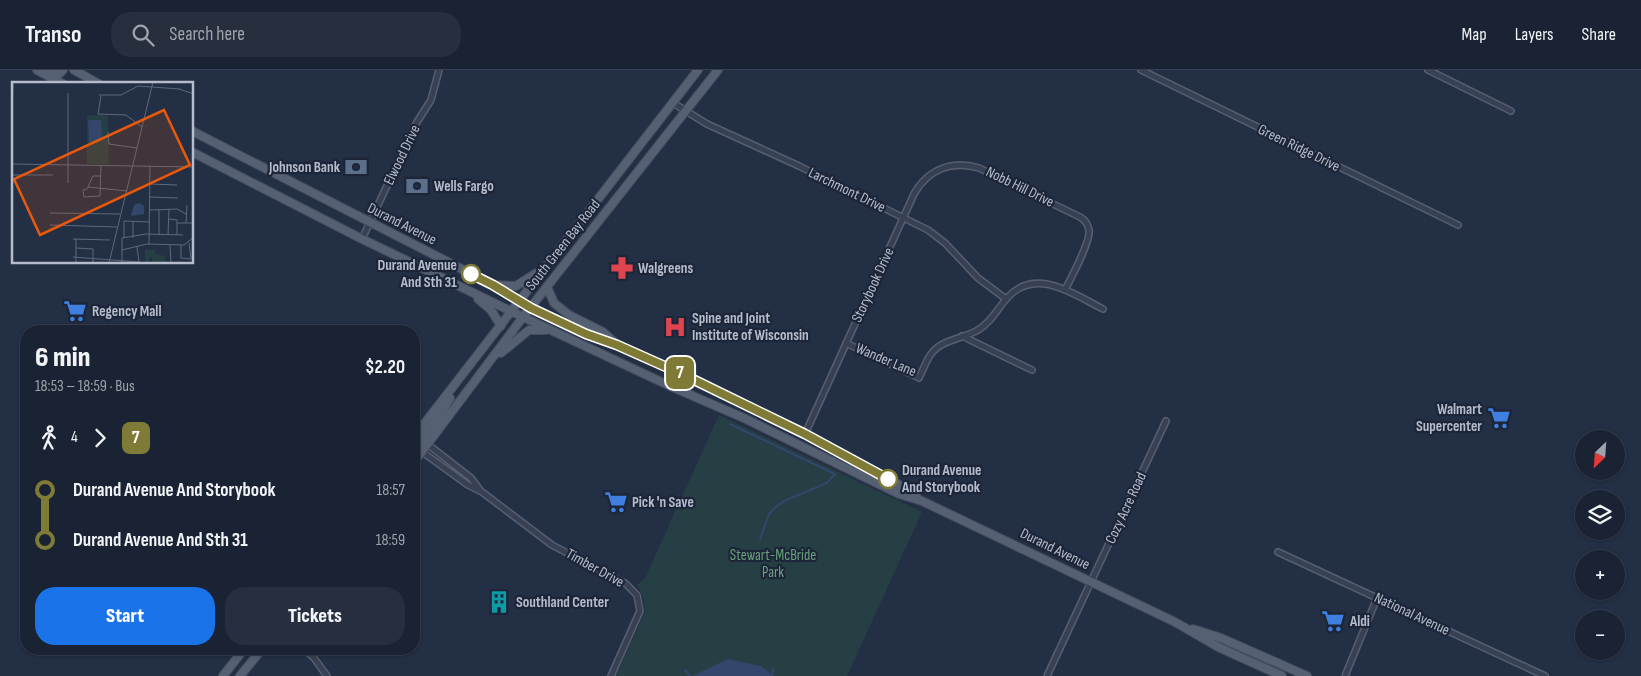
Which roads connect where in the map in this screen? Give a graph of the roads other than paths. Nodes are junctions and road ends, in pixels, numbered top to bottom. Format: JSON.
{"nodes":[{"id":1,"x":37,"y":70,"type":"edge"},
{"id":2,"x":48,"y":70,"type":"edge"},
{"id":3,"x":64,"y":70,"type":"edge"},
{"id":4,"x":74,"y":70,"type":"edge"},
{"id":5,"x":439,"y":70,"type":"edge"},
{"id":6,"x":698,"y":70,"type":"edge"},
{"id":7,"x":718,"y":70,"type":"edge"},
{"id":8,"x":1142,"y":70,"type":"edge"},
{"id":9,"x":1428,"y":70,"type":"edge"},
{"id":10,"x":59,"y":82,"type":"edge"},
{"id":11,"x":95,"y":82,"type":"edge"},
{"id":12,"x":673,"y":103,"type":"junction"},
{"id":13,"x":1511,"y":111,"type":"dead end"},
{"id":14,"x":686,"y":112,"type":"junction"},
{"id":15,"x":194,"y":132,"type":"edge"},
{"id":16,"x":194,"y":153,"type":"edge"},
{"id":17,"x":904,"y":218,"type":"junction"},
{"id":18,"x":369,"y":223,"type":"junction"},
{"id":19,"x":1458,"y":225,"type":"dead end"},
{"id":20,"x":362,"y":238,"type":"junction"},
{"id":21,"x":547,"y":266,"type":"junction"},
{"id":22,"x":493,"y":285,"type":"junction"},
{"id":23,"x":547,"y":287,"type":"junction"},
{"id":24,"x":1065,"y":290,"type":"junction"},
{"id":25,"x":469,"y":291,"type":"junction"},
{"id":26,"x":1006,"y":299,"type":"junction"},
{"id":27,"x":520,"y":302,"type":"junction"},
{"id":28,"x":531,"y":308,"type":"junction"},
{"id":29,"x":1103,"y":309,"type":"dead end"},
{"id":30,"x":512,"y":312,"type":"junction"},
{"id":31,"x":524,"y":317,"type":"junction"},
{"id":32,"x":501,"y":326,"type":"junction"},
{"id":33,"x":552,"y":331,"type":"junction"},
{"id":34,"x":962,"y":336,"type":"junction"},
{"id":35,"x":846,"y":343,"type":"junction"},
{"id":36,"x":617,"y":345,"type":"junction"},
{"id":37,"x":486,"y":366,"type":"junction"},
{"id":38,"x":1032,"y":370,"type":"dead end"},
{"id":39,"x":682,"y":374,"type":"junction"},
{"id":40,"x":670,"y":386,"type":"junction"},
{"id":41,"x":720,"y":392,"type":"junction"},
{"id":42,"x":703,"y":400,"type":"junction"},
{"id":43,"x":1166,"y":421,"type":"dead end"},
{"id":44,"x":805,"y":434,"type":"junction"},
{"id":45,"x":420,"y":438,"type":"edge"},
{"id":46,"x":420,"y":438,"type":"edge"},
{"id":47,"x":420,"y":440,"type":"edge"},
{"id":48,"x":420,"y":451,"type":"edge"},
{"id":49,"x":482,"y":492,"type":"junction"},
{"id":50,"x":922,"y":501,"type":"junction"},
{"id":51,"x":1278,"y":552,"type":"dead end"},
{"id":52,"x":1091,"y":582,"type":"junction"},
{"id":53,"x":1377,"y":598,"type":"junction"},
{"id":54,"x":1175,"y":622,"type":"junction"},
{"id":55,"x":239,"y":655,"type":"edge"},
{"id":56,"x":251,"y":655,"type":"edge"},
{"id":57,"x":257,"y":655,"type":"edge"},
{"id":58,"x":310,"y":655,"type":"edge"},
{"id":59,"x":1344,"y":675,"type":"edge"},
{"id":60,"x":223,"y":676,"type":"edge"},
{"id":61,"x":234,"y":676,"type":"edge"},
{"id":62,"x":240,"y":676,"type":"edge"},
{"id":63,"x":327,"y":676,"type":"edge"},
{"id":64,"x":612,"y":676,"type":"edge"},
{"id":65,"x":1047,"y":676,"type":"edge"},
{"id":66,"x":1282,"y":676,"type":"edge"},
{"id":67,"x":1307,"y":676,"type":"edge"},
{"id":68,"x":1545,"y":676,"type":"edge"}],
"edges":[{"from":1,"to":10,"type":"main road"},
{"from":2,"to":3,"type":"main road"},
{"from":4,"to":11,"type":"main road"},
{"from":5,"to":18,"type":"street","name":"Elwood Drive"},
{"from":6,"to":12,"type":"main road","name":"South Green Bay Road"},
{"from":7,"to":14,"type":"main road","name":"South Green Bay Road"},
{"from":8,"to":19,"type":"street","name":"Green Ridge Drive"},
{"from":9,"to":13,"type":"street"},
{"from":12,"to":14,"type":"street","name":"Larchmont Drive"},
{"from":12,"to":21,"type":"main road","name":"South Green Bay Road"},
{"from":14,"to":17,"type":"street","name":"Larchmont Drive"},
{"from":14,"to":23,"type":"main road","name":"South Green Bay Road"},
{"from":15,"to":18,"type":"main road","name":"Durand Avenue"},
{"from":16,"to":20,"type":"main road","name":"Durand Avenue"},
{"from":17,"to":24,"type":"street","name":"Nobb Hill Drive"},
{"from":17,"to":26,"type":"street","name":"Larchmont Drive"},
{"from":17,"to":35,"type":"street","name":"Storybook Drive"},
{"from":18,"to":20,"type":"street","name":"Elwood Drive"},
{"from":18,"to":22,"type":"main road","name":"Durand Avenue"},
{"from":20,"to":25,"type":"main road","name":"Durand Avenue"},
{"from":21,"to":22,"type":"main road"},
{"from":21,"to":27,"type":"main road","name":"South Green Bay Road"},
{"from":22,"to":27,"type":"main road","name":"Durand Avenue"},
{"from":23,"to":28,"type":"main road","name":"South Green Bay Road"},
{"from":23,"to":36,"type":"main road"},
{"from":24,"to":26,"type":"street","name":"Wander Lane"},
{"from":24,"to":29,"type":"street","name":"Wander Lane"},
{"from":25,"to":30,"type":"main road","name":"Durand Avenue"},
{"from":25,"to":32,"type":"main road"},
{"from":26,"to":34,"type":"street","name":"Wander Lane"},
{"from":27,"to":28,"type":"main road","name":"Durand Avenue"},
{"from":27,"to":30,"type":"main road","name":"South Green Bay Road"},
{"from":28,"to":31,"type":"main road","name":"South Green Bay Road"},
{"from":28,"to":36,"type":"main road","name":"Durand Avenue"},
{"from":30,"to":31,"type":"main road","name":"Durand Avenue"},
{"from":30,"to":32,"type":"main road","name":"South Green Bay Road"},
{"from":31,"to":33,"type":"main road","name":"Durand Avenue"},
{"from":31,"to":37,"type":"main road","name":"South Green Bay Road"},
{"from":32,"to":45,"type":"main road","name":"South Green Bay Road"},
{"from":33,"to":37,"type":"main road"},
{"from":33,"to":40,"type":"main road","name":"Durand Avenue"},
{"from":34,"to":35,"type":"street","name":"Wander Lane"},
{"from":34,"to":38,"type":"street"},
{"from":35,"to":44,"type":"street","name":"Storybook Drive"},
{"from":36,"to":39,"type":"main road","name":"Durand Avenue"},
{"from":37,"to":46,"type":"main road","name":"South Green Bay Road"},
{"from":39,"to":40,"type":"main road"},
{"from":39,"to":41,"type":"main road","name":"Durand Avenue"},
{"from":40,"to":42,"type":"main road","name":"Durand Avenue"},
{"from":41,"to":42,"type":"main road"},
{"from":41,"to":44,"type":"main road","name":"Durand Avenue"},
{"from":42,"to":50,"type":"main road","name":"Durand Avenue"},
{"from":43,"to":52,"type":"street","name":"Cozy Acre Road"},
{"from":44,"to":50,"type":"main road","name":"Durand Avenue"},
{"from":47,"to":49,"type":"street","name":"Timber Drive"},
{"from":48,"to":49,"type":"street","name":"Timber Drive"},
{"from":49,"to":64,"type":"street","name":"Timber Drive"},
{"from":50,"to":52,"type":"main road","name":"Durand Avenue"},
{"from":51,"to":53,"type":"street","name":"National Avenue"},
{"from":52,"to":54,"type":"main road","name":"Durand Avenue"},
{"from":52,"to":65,"type":"street","name":"Cozy Acre Road"},
{"from":53,"to":59,"type":"street"},
{"from":53,"to":68,"type":"street","name":"National Avenue"},
{"from":54,"to":66,"type":"main road","name":"Durand Avenue"},
{"from":54,"to":67,"type":"main road","name":"Durand Avenue"},
{"from":55,"to":60,"type":"main road"},
{"from":56,"to":61,"type":"main road"},
{"from":57,"to":62,"type":"main road"},
{"from":58,"to":63,"type":"street"}]}
